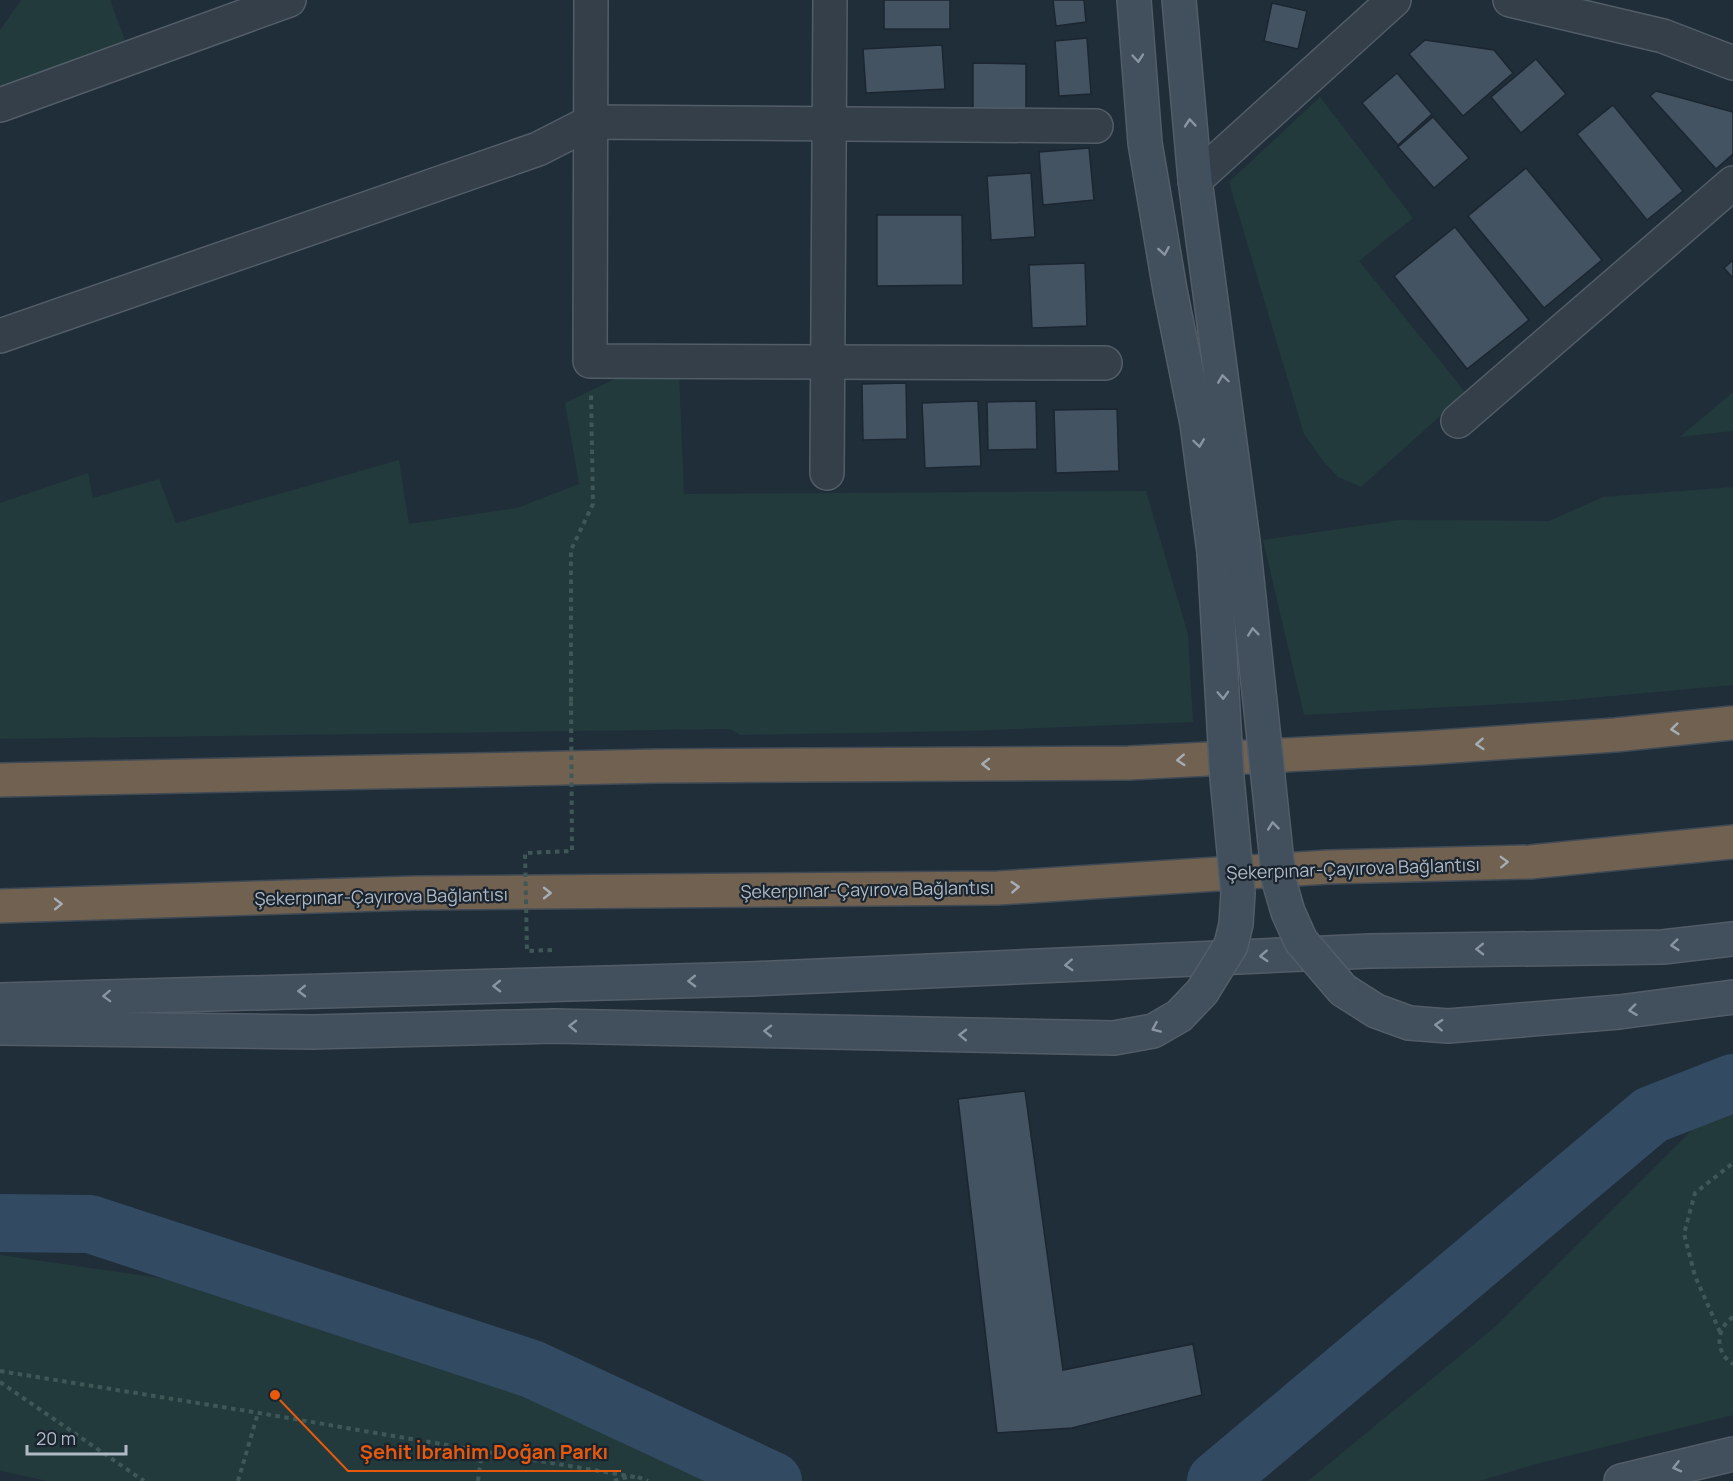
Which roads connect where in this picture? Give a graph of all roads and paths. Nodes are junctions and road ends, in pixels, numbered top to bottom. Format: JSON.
{"nodes":[{"id":1,"x":289,"y":0,"type":"edge"},
{"id":2,"x":591,"y":0,"type":"edge"},
{"id":3,"x":830,"y":0,"type":"edge"},
{"id":4,"x":1134,"y":0,"type":"edge"},
{"id":5,"x":1179,"y":0,"type":"edge"},
{"id":6,"x":1394,"y":0,"type":"edge"},
{"id":7,"x":1510,"y":0,"type":"edge"},
{"id":8,"x":1733,"y":63,"type":"edge"},
{"id":9,"x":0,"y":105,"type":"edge"},
{"id":10,"x":591,"y":122,"type":"junction"},
{"id":11,"x":830,"y":124,"type":"junction"},
{"id":12,"x":1095,"y":126,"type":"dead end"},
{"id":13,"x":1195,"y":180,"type":"junction"},
{"id":14,"x":1733,"y":183,"type":"edge"},
{"id":15,"x":0,"y":336,"type":"edge"},
{"id":16,"x":590,"y":361,"type":"junction"},
{"id":17,"x":828,"y":362,"type":"junction"},
{"id":18,"x":1105,"y":363,"type":"dead end"},
{"id":19,"x":1458,"y":421,"type":"dead end"},
{"id":20,"x":827,"y":473,"type":"dead end"},
{"id":21,"x":1229,"y":547,"type":"junction"},
{"id":22,"x":1733,"y":723,"type":"edge"},
{"id":23,"x":0,"y":780,"type":"edge"},
{"id":24,"x":1733,"y":842,"type":"edge"},
{"id":25,"x":0,"y":906,"type":"edge"},
{"id":26,"x":1733,"y":939,"type":"edge"},
{"id":27,"x":552,"y":950,"type":"dead end"},
{"id":28,"x":1733,"y":998,"type":"edge"},
{"id":29,"x":0,"y":1000,"type":"edge"},
{"id":30,"x":0,"y":1028,"type":"edge"},
{"id":31,"x":1733,"y":1163,"type":"edge"},
{"id":32,"x":1733,"y":1317,"type":"edge"},
{"id":33,"x":1720,"y":1332,"type":"junction"},
{"id":34,"x":1733,"y":1364,"type":"edge"},
{"id":35,"x":0,"y":1371,"type":"edge"},
{"id":36,"x":0,"y":1382,"type":"edge"},
{"id":37,"x":258,"y":1413,"type":"junction"},
{"id":38,"x":482,"y":1451,"type":"junction"},
{"id":39,"x":1733,"y":1454,"type":"edge"},
{"id":40,"x":640,"y":1478,"type":"junction"},
{"id":41,"x":144,"y":1481,"type":"edge"},
{"id":42,"x":238,"y":1481,"type":"edge"},
{"id":43,"x":478,"y":1481,"type":"edge"},
{"id":44,"x":614,"y":1481,"type":"edge"},
{"id":45,"x":648,"y":1481,"type":"edge"},
{"id":46,"x":1621,"y":1481,"type":"edge"}],
"edges":[{"from":1,"to":9,"type":"street"},
{"from":2,"to":10,"type":"street"},
{"from":3,"to":11,"type":"street"},
{"from":4,"to":21,"type":"main road","one_way":true},
{"from":13,"to":5,"type":"main road","one_way":true},
{"from":6,"to":13,"type":"street"},
{"from":7,"to":8,"type":"street"},
{"from":10,"to":11,"type":"street"},
{"from":10,"to":15,"type":"street"},
{"from":10,"to":16,"type":"street"},
{"from":11,"to":12,"type":"street"},
{"from":11,"to":17,"type":"street"},
{"from":21,"to":13,"type":"main road","one_way":true},
{"from":14,"to":19,"type":"street"},
{"from":16,"to":17,"type":"street"},
{"from":16,"to":27,"type":"path","bridge":true},
{"from":17,"to":18,"type":"street"},
{"from":17,"to":20,"type":"street"},
{"from":28,"to":21,"type":"main road","one_way":true,"bridge":true},
{"from":21,"to":30,"type":"main road","one_way":true,"bridge":true},
{"from":22,"to":23,"type":"highway","one_way":true},
{"from":25,"to":24,"type":"highway","name":"Şekerpınar-Çayırova Bağlantısı","one_way":true},
{"from":26,"to":29,"type":"main road","one_way":true},
{"from":31,"to":33,"type":"path"},
{"from":32,"to":33,"type":"path"},
{"from":33,"to":34,"type":"path"},
{"from":35,"to":37,"type":"path"},
{"from":36,"to":41,"type":"path"},
{"from":37,"to":38,"type":"path"},
{"from":37,"to":42,"type":"path"},
{"from":38,"to":40,"type":"path"},
{"from":38,"to":43,"type":"path"},
{"from":39,"to":46,"type":"main road","one_way":true},
{"from":40,"to":44,"type":"path"},
{"from":40,"to":45,"type":"path"}]}
